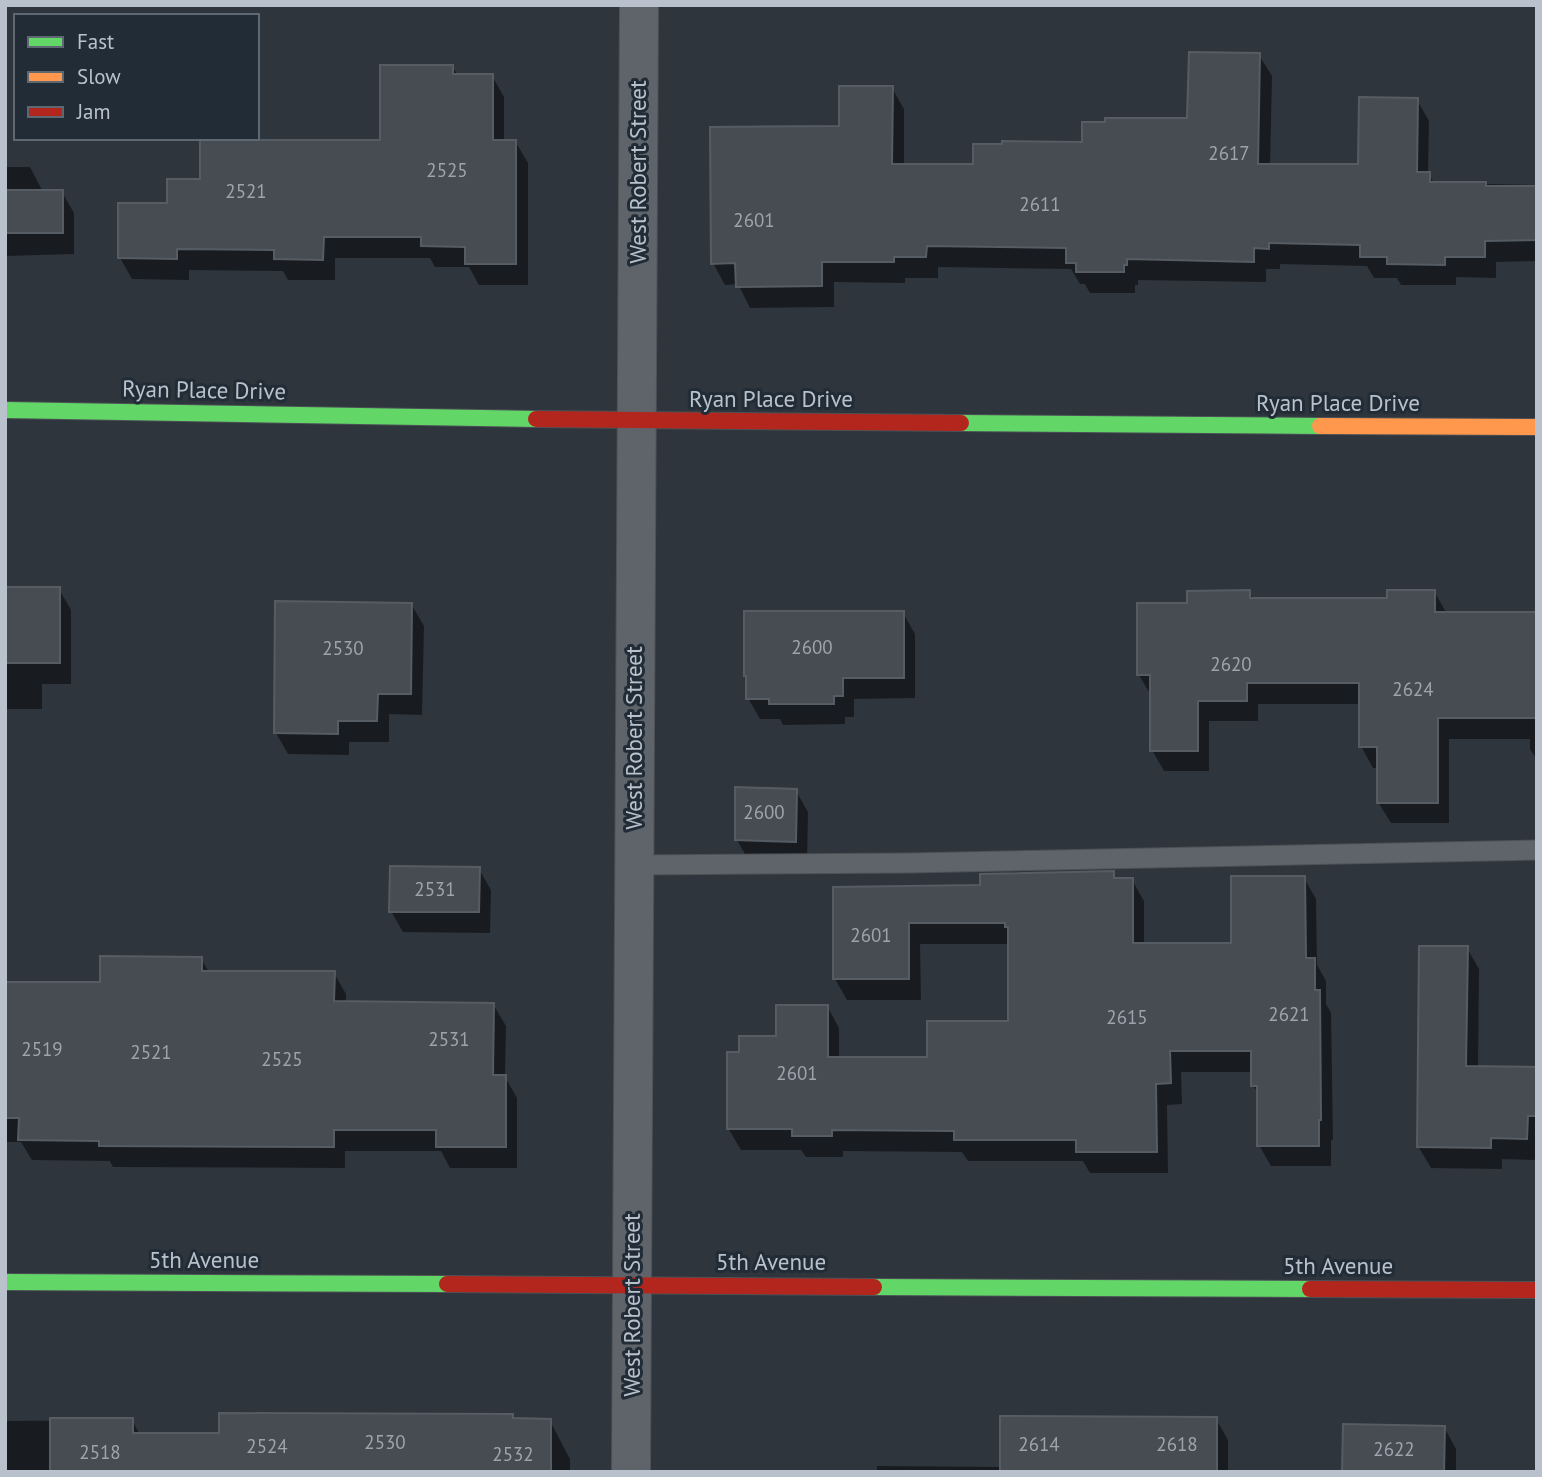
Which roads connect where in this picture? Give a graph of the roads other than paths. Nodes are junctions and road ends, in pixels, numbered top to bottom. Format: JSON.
{"nodes":[{"id":1,"x":639,"y":5,"type":"edge"},
{"id":2,"x":5,"y":410,"type":"edge"},
{"id":3,"x":636,"y":421,"type":"junction"},
{"id":4,"x":1537,"y":427,"type":"edge"},
{"id":5,"x":1537,"y":850,"type":"edge"},
{"id":6,"x":634,"y":865,"type":"junction"},
{"id":7,"x":5,"y":1282,"type":"edge"},
{"id":8,"x":632,"y":1284,"type":"junction"},
{"id":9,"x":1537,"y":1290,"type":"edge"},
{"id":10,"x":631,"y":1472,"type":"edge"}],
"edges":[{"from":1,"to":3,"type":"street","name":"West Robert Street"},
{"from":2,"to":3,"type":"street","name":"Ryan Place Drive"},
{"from":3,"to":4,"type":"street","name":"Ryan Place Drive"},
{"from":3,"to":6,"type":"street","name":"West Robert Street"},
{"from":5,"to":6,"type":"lane"},
{"from":6,"to":8,"type":"street","name":"West Robert Street"},
{"from":7,"to":8,"type":"street","name":"5th Avenue"},
{"from":8,"to":9,"type":"street","name":"5th Avenue"},
{"from":8,"to":10,"type":"street","name":"West Robert Street"}]}
